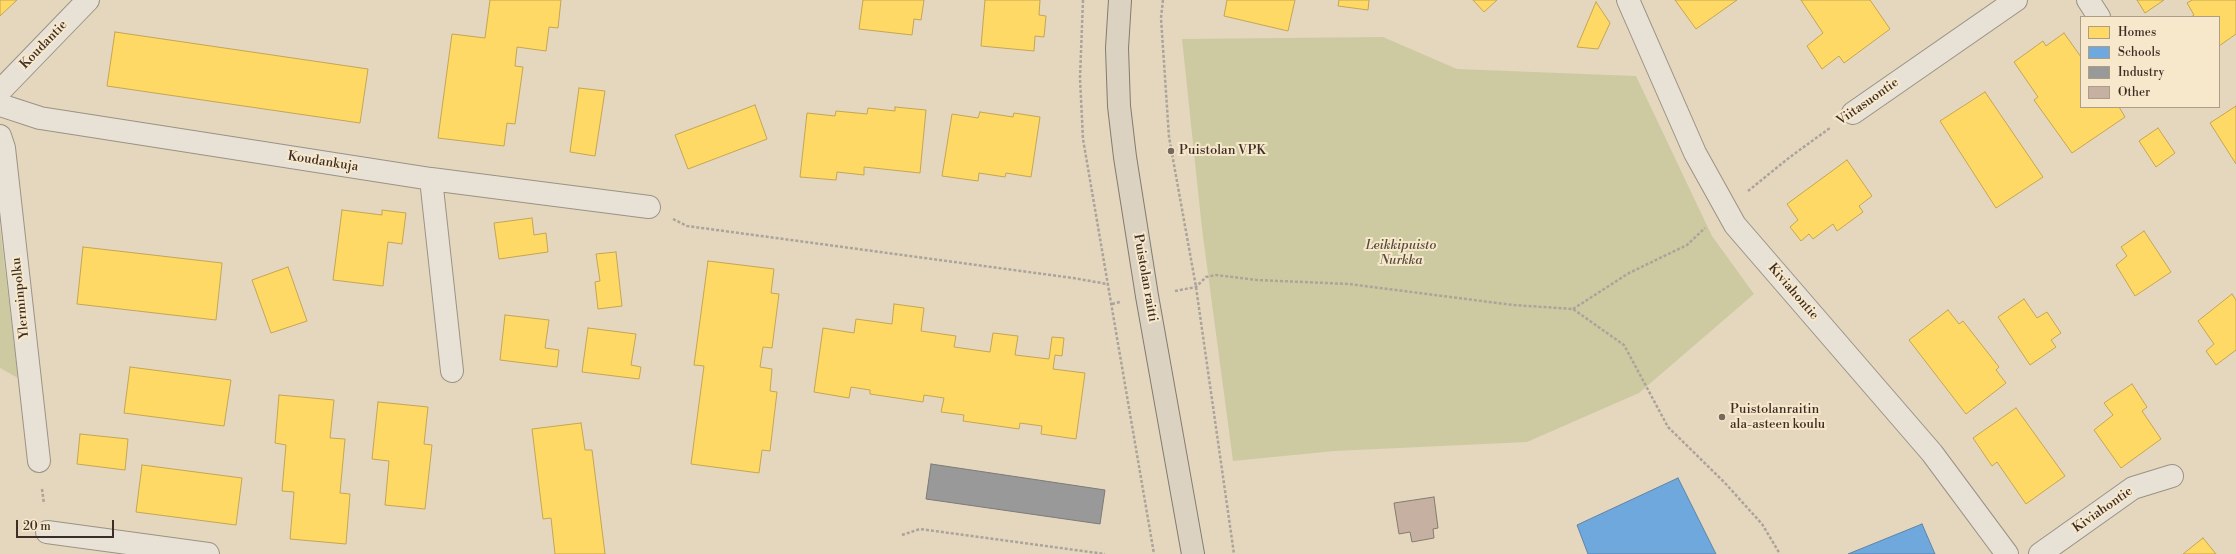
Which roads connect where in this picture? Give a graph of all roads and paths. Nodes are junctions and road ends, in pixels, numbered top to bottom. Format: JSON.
{"nodes":[{"id":1,"x":88,"y":0,"type":"edge"},
{"id":2,"x":1084,"y":0,"type":"edge"},
{"id":3,"x":1120,"y":0,"type":"edge"},
{"id":4,"x":1163,"y":0,"type":"edge"},
{"id":5,"x":1628,"y":0,"type":"edge"},
{"id":6,"x":2016,"y":0,"type":"edge"},
{"id":7,"x":2088,"y":0,"type":"edge"},
{"id":8,"x":2098,"y":16,"type":"edge"},
{"id":9,"x":0,"y":91,"type":"edge"},
{"id":10,"x":0,"y":105,"type":"edge"},
{"id":11,"x":1853,"y":113,"type":"joint"},
{"id":12,"x":0,"y":136,"type":"edge"},
{"id":13,"x":431,"y":179,"type":"junction"},
{"id":14,"x":649,"y":208,"type":"joint"},
{"id":15,"x":1725,"y":210,"type":"junction"},
{"id":16,"x":1107,"y":284,"type":"junction"},
{"id":17,"x":1196,"y":287,"type":"junction"},
{"id":18,"x":1573,"y":309,"type":"junction"},
{"id":19,"x":452,"y":371,"type":"dead end"},
{"id":20,"x":39,"y":460,"type":"dead end"},
{"id":21,"x":2172,"y":476,"type":"dead end"},
{"id":22,"x":47,"y":532,"type":"dead end"},
{"id":23,"x":902,"y":535,"type":"dead end"},
{"id":24,"x":208,"y":554,"type":"edge"},
{"id":25,"x":1106,"y":554,"type":"edge"},
{"id":26,"x":1154,"y":554,"type":"edge"},
{"id":27,"x":1193,"y":554,"type":"edge"},
{"id":28,"x":1234,"y":554,"type":"edge"},
{"id":29,"x":1780,"y":554,"type":"edge"},
{"id":30,"x":2007,"y":554,"type":"edge"},
{"id":31,"x":2040,"y":554,"type":"edge"}],
"edges":[{"from":1,"to":9,"type":"street","name":"Koudantie"},
{"from":2,"to":16,"type":"path"},
{"from":3,"to":27,"type":"main road","name":"Puistolan raitti"},
{"from":4,"to":17,"type":"path"},
{"from":5,"to":15,"type":"street","name":"Kiviahontie"},
{"from":6,"to":11,"type":"street","name":"Viitasuontie"},
{"from":7,"to":8,"type":"street"},
{"from":10,"to":13,"type":"street","name":"Koudankuja"},
{"from":11,"to":15,"type":"path","name":"Viitasuontie"},
{"from":12,"to":20,"type":"street","name":"Ylerminpolku"},
{"from":13,"to":14,"type":"street","name":"Koudankuja"},
{"from":13,"to":19,"type":"street"},
{"from":14,"to":16,"type":"path"},
{"from":15,"to":18,"type":"path","name":"Viitasuontie"},
{"from":15,"to":30,"type":"street","name":"Kiviahontie"},
{"from":16,"to":26,"type":"path"},
{"from":17,"to":18,"type":"path"},
{"from":17,"to":28,"type":"path"},
{"from":18,"to":29,"type":"path"},
{"from":21,"to":31,"type":"street","name":"Kiviahontie"},
{"from":22,"to":24,"type":"street"},
{"from":23,"to":25,"type":"path"}]}
